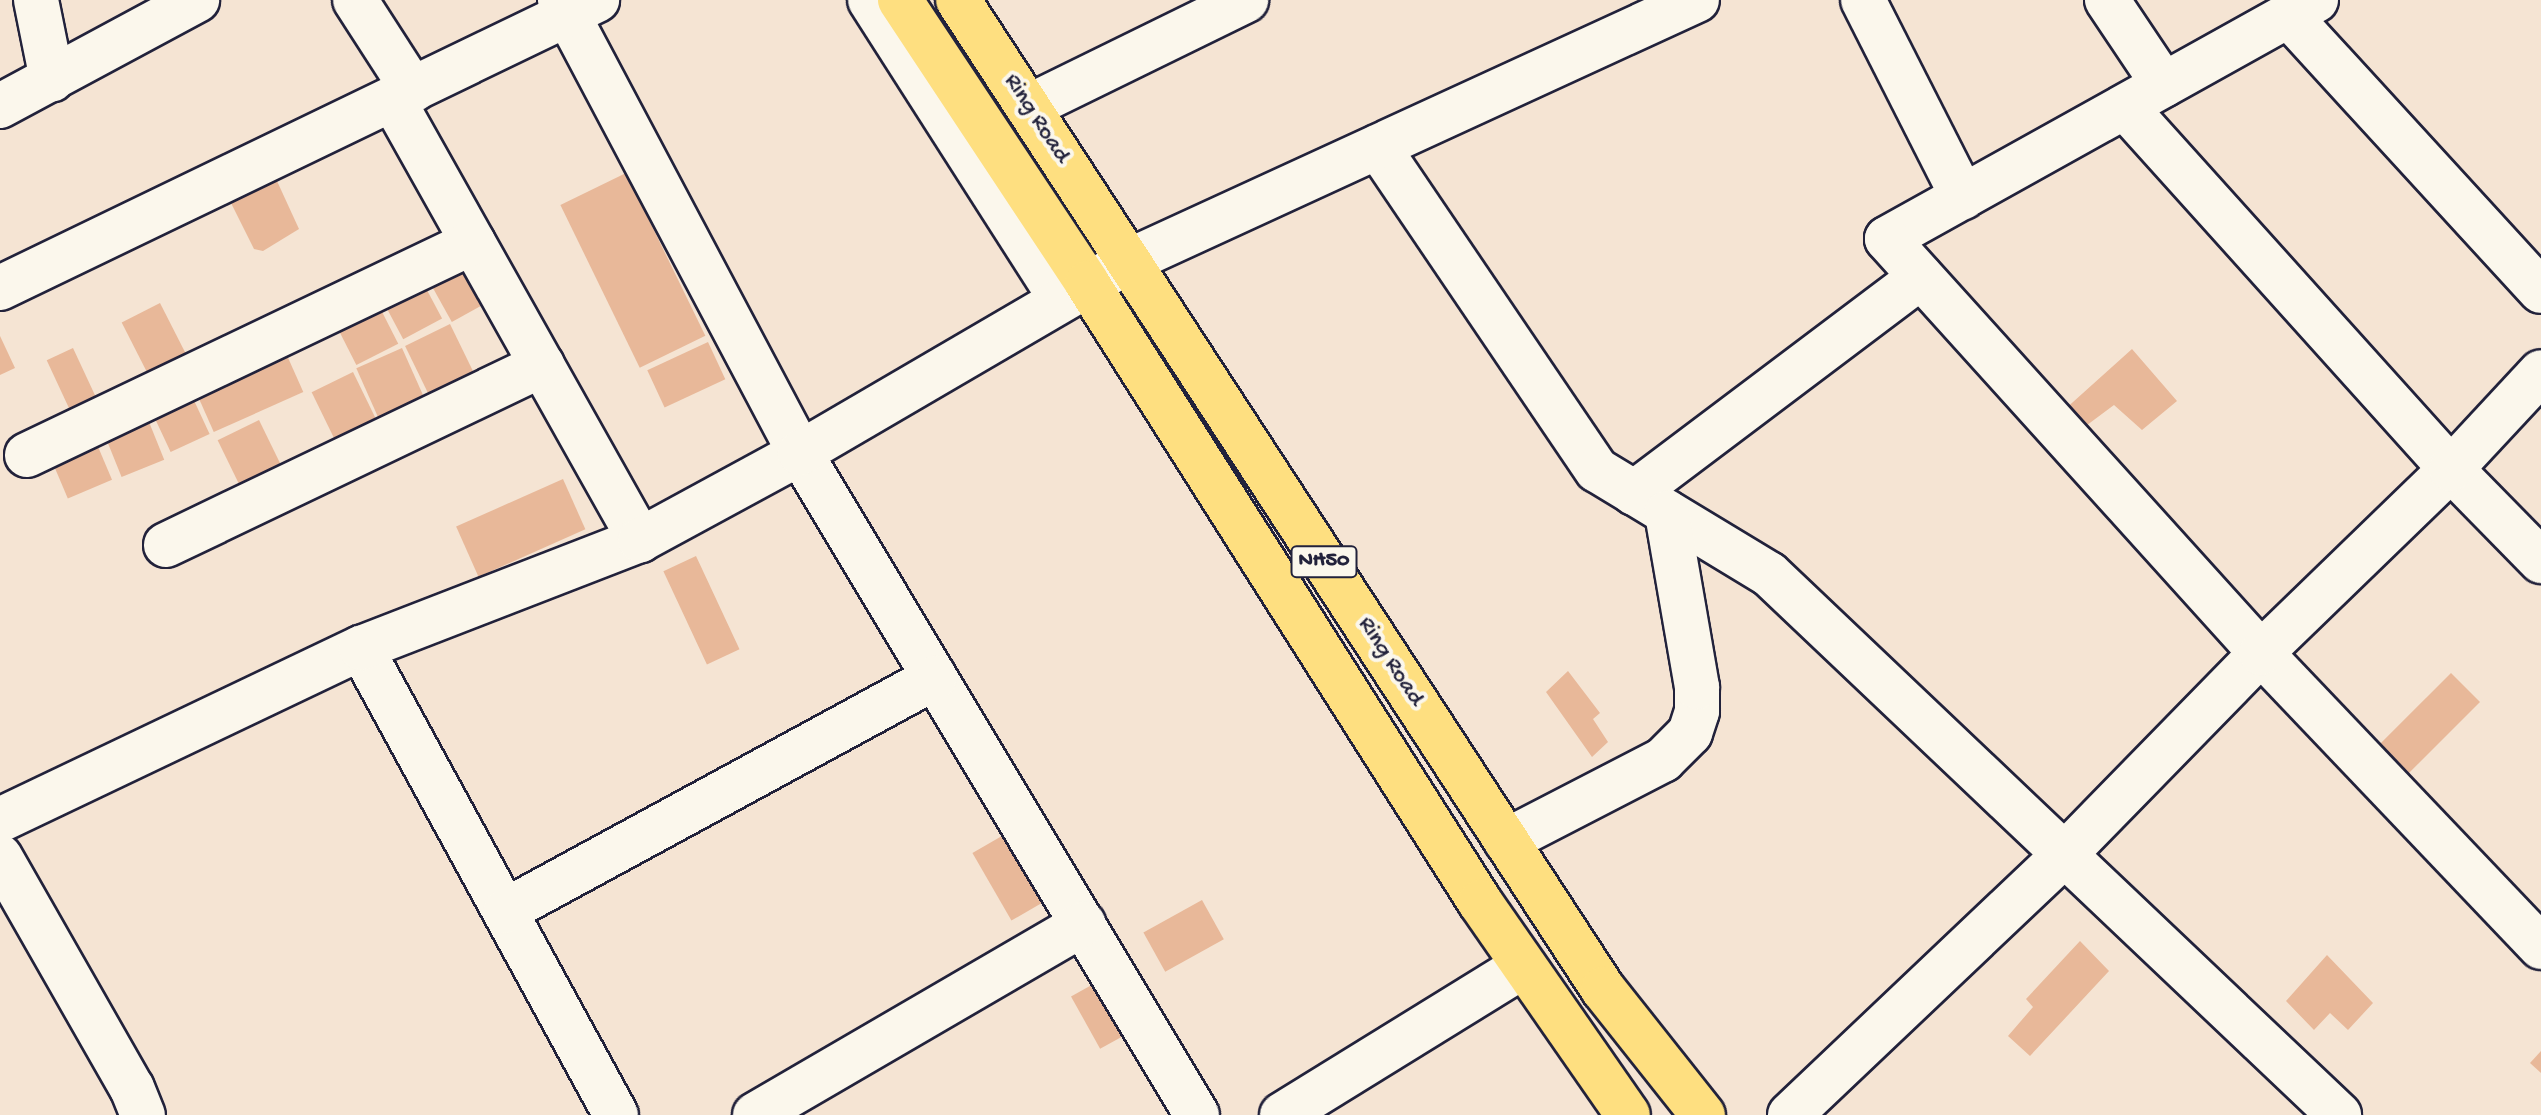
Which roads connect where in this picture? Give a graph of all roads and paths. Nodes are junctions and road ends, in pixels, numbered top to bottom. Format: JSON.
{"nodes":[{"id":1,"x":36,"y":0,"type":"edge"},
{"id":2,"x":197,"y":0,"type":"edge"},
{"id":3,"x":355,"y":0,"type":"edge"},
{"id":4,"x":870,"y":0,"type":"edge"},
{"id":5,"x":900,"y":0,"type":"edge"},
{"id":6,"x":958,"y":0,"type":"edge"},
{"id":7,"x":1246,"y":0,"type":"edge"},
{"id":8,"x":1697,"y":0,"type":"edge"},
{"id":9,"x":1863,"y":0,"type":"edge"},
{"id":10,"x":2107,"y":0,"type":"edge"},
{"id":11,"x":575,"y":5,"type":"edge"},
{"id":12,"x":2302,"y":8,"type":"edge"},
{"id":13,"x":52,"y":79,"type":"junction"},
{"id":14,"x":2164,"y":85,"type":"junction"},
{"id":15,"x":403,"y":95,"type":"junction"},
{"id":16,"x":0,"y":106,"type":"edge"},
{"id":17,"x":1028,"y":107,"type":"junction"},
{"id":18,"x":2125,"y":107,"type":"junction"},
{"id":19,"x":1378,"y":147,"type":"junction"},
{"id":20,"x":1963,"y":197,"type":"junction"},
{"id":21,"x":473,"y":242,"type":"junction"},
{"id":22,"x":1129,"y":261,"type":"junction"},
{"id":23,"x":1921,"y":277,"type":"junction"},
{"id":24,"x":0,"y":288,"type":"edge"},
{"id":25,"x":1074,"y":291,"type":"junction"},
{"id":26,"x":2541,"y":291,"type":"edge"},
{"id":27,"x":542,"y":365,"type":"junction"},
{"id":28,"x":2541,"y":372,"type":"edge"},
{"id":29,"x":800,"y":453,"type":"junction"},
{"id":30,"x":27,"y":455,"type":"dead end"},
{"id":31,"x":2451,"y":469,"type":"junction"},
{"id":32,"x":1650,"y":503,"type":"junction"},
{"id":33,"x":640,"y":540,"type":"junction"},
{"id":34,"x":166,"y":545,"type":"dead end"},
{"id":35,"x":2541,"y":561,"type":"edge"},
{"id":36,"x":361,"y":648,"type":"junction"},
{"id":37,"x":2261,"y":653,"type":"junction"},
{"id":38,"x":935,"y":678,"type":"junction"},
{"id":39,"x":0,"y":820,"type":"edge"},
{"id":40,"x":1506,"y":841,"type":"junction"},
{"id":41,"x":2063,"y":856,"type":"junction"},
{"id":42,"x":0,"y":857,"type":"edge"},
{"id":43,"x":505,"y":911,"type":"junction"},
{"id":44,"x":1083,"y":924,"type":"junction"},
{"id":45,"x":2541,"y":947,"type":"edge"},
{"id":46,"x":1523,"y":966,"type":"junction"},
{"id":47,"x":143,"y":1115,"type":"edge"},
{"id":48,"x":616,"y":1115,"type":"edge"},
{"id":49,"x":755,"y":1115,"type":"edge"},
{"id":50,"x":1197,"y":1115,"type":"edge"},
{"id":51,"x":1282,"y":1115,"type":"edge"},
{"id":52,"x":1628,"y":1115,"type":"edge"},
{"id":53,"x":1703,"y":1115,"type":"edge"},
{"id":54,"x":1790,"y":1115,"type":"edge"},
{"id":55,"x":2339,"y":1115,"type":"edge"}],
"edges":[{"from":1,"to":13,"type":"street"},
{"from":2,"to":13,"type":"street"},
{"from":3,"to":15,"type":"street"},
{"from":4,"to":25,"type":"street"},
{"from":5,"to":25,"type":"highway","name":"Ring Road","number":"NH50"},
{"from":6,"to":17,"type":"highway","name":"Ring Road","number":"NH50"},
{"from":7,"to":17,"type":"street"},
{"from":8,"to":19,"type":"street"},
{"from":9,"to":20,"type":"street"},
{"from":10,"to":14,"type":"street"},
{"from":11,"to":15,"type":"street"},
{"from":11,"to":29,"type":"street"},
{"from":12,"to":14,"type":"street"},
{"from":12,"to":26,"type":"street"},
{"from":13,"to":16,"type":"street"},
{"from":14,"to":18,"type":"street"},
{"from":15,"to":21,"type":"street"},
{"from":15,"to":24,"type":"street"},
{"from":17,"to":22,"type":"highway","name":"Ring Road","number":"NH50"},
{"from":18,"to":20,"type":"street"},
{"from":18,"to":31,"type":"street"},
{"from":19,"to":22,"type":"street"},
{"from":19,"to":32,"type":"street"},
{"from":20,"to":23,"type":"street"},
{"from":21,"to":27,"type":"street"},
{"from":21,"to":30,"type":"street"},
{"from":22,"to":25,"type":"street"},
{"from":22,"to":40,"type":"highway","name":"Ring Road","number":"NH50"},
{"from":23,"to":32,"type":"street"},
{"from":23,"to":37,"type":"street"},
{"from":25,"to":29,"type":"street"},
{"from":25,"to":46,"type":"highway","name":"Ring Road","number":"NH50"},
{"from":27,"to":33,"type":"street"},
{"from":27,"to":34,"type":"street"},
{"from":28,"to":31,"type":"street"},
{"from":29,"to":33,"type":"street"},
{"from":29,"to":38,"type":"street"},
{"from":31,"to":35,"type":"street"},
{"from":31,"to":37,"type":"street"},
{"from":32,"to":40,"type":"street"},
{"from":32,"to":41,"type":"street"},
{"from":33,"to":36,"type":"street"},
{"from":36,"to":39,"type":"street"},
{"from":36,"to":43,"type":"street"},
{"from":37,"to":41,"type":"street"},
{"from":37,"to":45,"type":"street"},
{"from":38,"to":43,"type":"street"},
{"from":38,"to":44,"type":"street"},
{"from":40,"to":53,"type":"highway","name":"Ring Road","number":"NH50"},
{"from":41,"to":54,"type":"street"},
{"from":41,"to":55,"type":"street"},
{"from":42,"to":47,"type":"street"},
{"from":43,"to":48,"type":"street"},
{"from":44,"to":49,"type":"street"},
{"from":44,"to":50,"type":"street"},
{"from":46,"to":51,"type":"street"},
{"from":46,"to":52,"type":"highway","name":"Ring Road","number":"NH50"}]}
